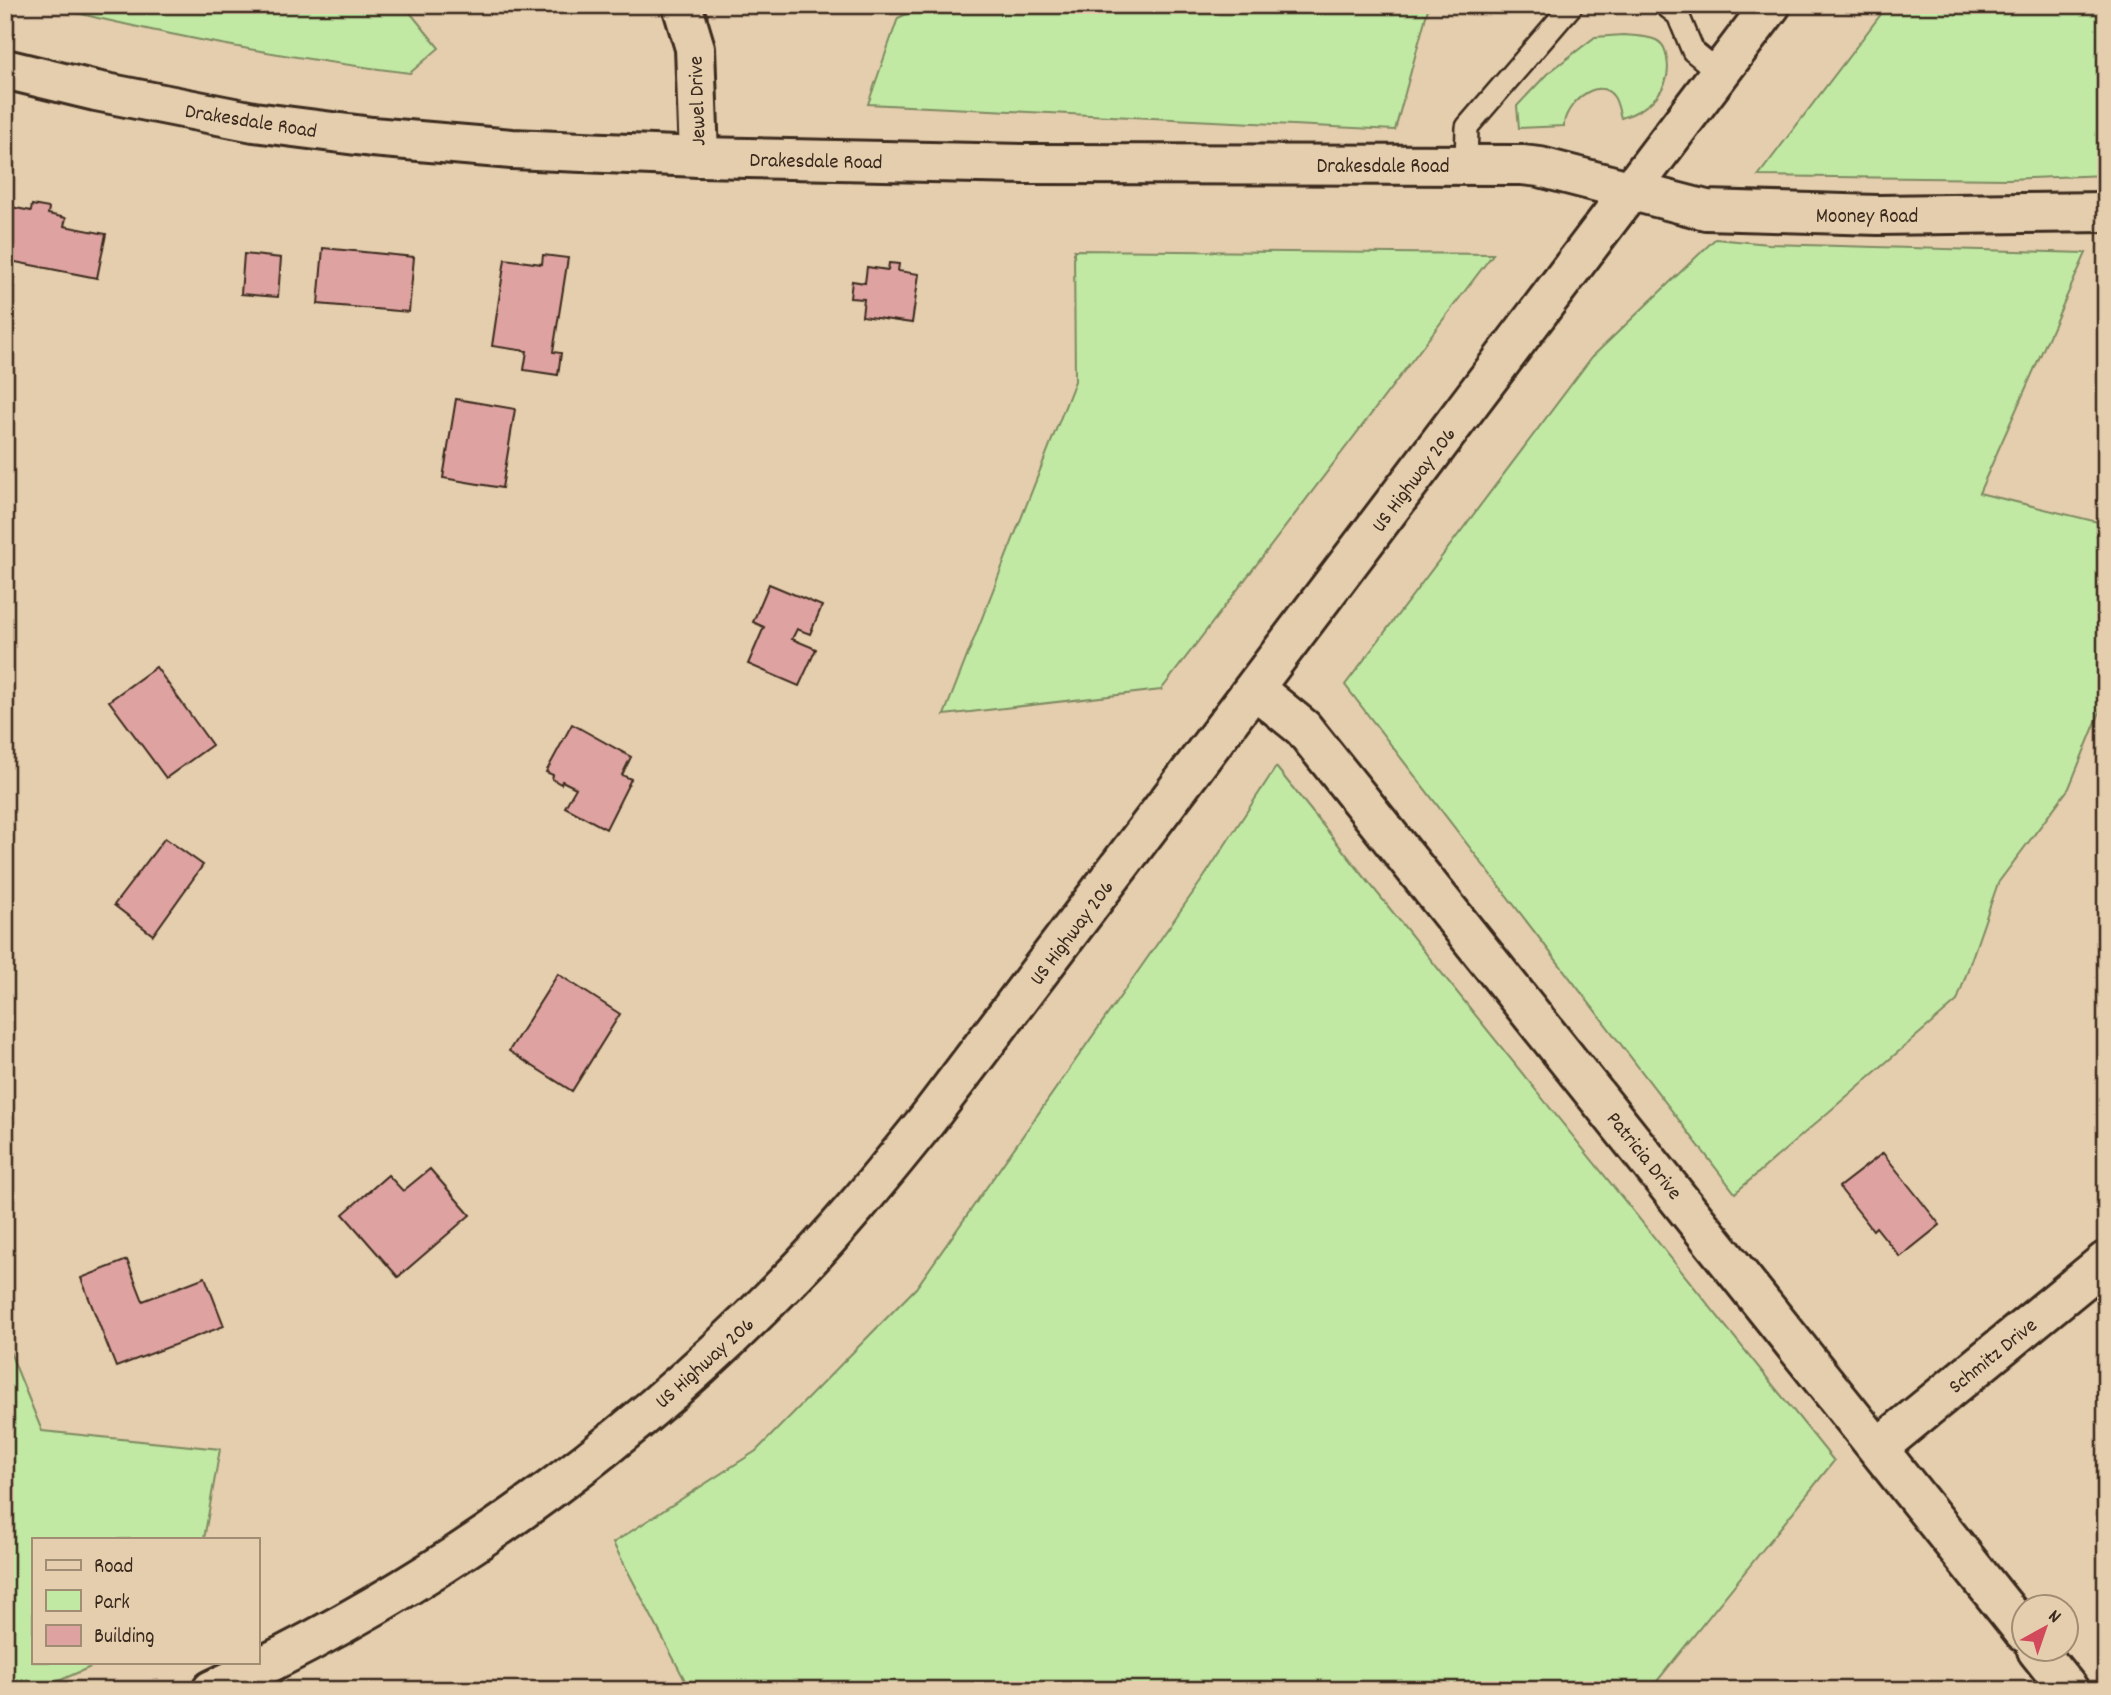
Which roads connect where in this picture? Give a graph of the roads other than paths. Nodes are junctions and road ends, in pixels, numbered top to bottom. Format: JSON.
{"nodes":[{"id":1,"x":682,"y":5,"type":"edge"},
{"id":2,"x":1572,"y":5,"type":"edge"},
{"id":3,"x":1665,"y":5,"type":"edge"},
{"id":4,"x":1771,"y":5,"type":"edge"},
{"id":5,"x":5,"y":69,"type":"edge"},
{"id":6,"x":1720,"y":73,"type":"junction"},
{"id":7,"x":698,"y":157,"type":"junction"},
{"id":8,"x":1466,"y":165,"type":"junction"},
{"id":9,"x":1631,"y":190,"type":"junction"},
{"id":10,"x":2106,"y":212,"type":"edge"},
{"id":11,"x":1255,"y":690,"type":"junction"},
{"id":12,"x":2106,"y":1261,"type":"edge"},
{"id":13,"x":1878,"y":1448,"type":"junction"},
{"id":14,"x":2010,"y":1614,"type":"edge"},
{"id":15,"x":2048,"y":1664,"type":"edge"},
{"id":16,"x":212,"y":1690,"type":"edge"},
{"id":17,"x":2069,"y":1690,"type":"edge"}],
"edges":[{"from":1,"to":7,"type":"main road","name":"Jewel Drive"},
{"from":2,"to":8,"type":"lane"},
{"from":3,"to":6,"type":"lane"},
{"from":4,"to":6,"type":"main road","name":"US Highway 206"},
{"from":5,"to":7,"type":"main road","name":"Drakesdale Road"},
{"from":6,"to":9,"type":"main road","name":"US Highway 206"},
{"from":7,"to":8,"type":"main road","name":"Drakesdale Road"},
{"from":8,"to":9,"type":"main road","name":"Drakesdale Road"},
{"from":9,"to":10,"type":"main road","name":"Mooney Road"},
{"from":9,"to":11,"type":"main road","name":"US Highway 206"},
{"from":11,"to":13,"type":"main road","name":"Patricia Drive"},
{"from":11,"to":16,"type":"main road","name":"US Highway 206"},
{"from":12,"to":13,"type":"main road","name":"Schmitz Drive"},
{"from":13,"to":14,"type":"main road","name":"Patricia Drive"},
{"from":15,"to":17,"type":"main road"}]}
